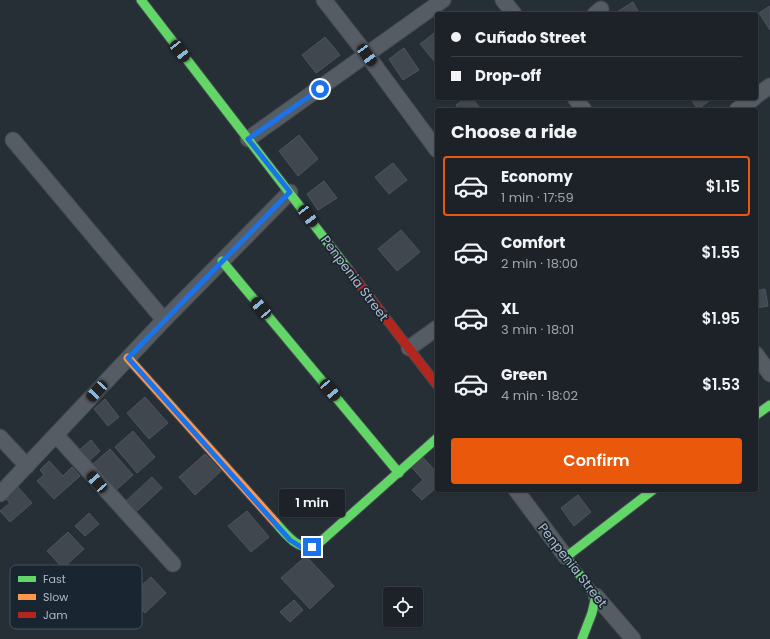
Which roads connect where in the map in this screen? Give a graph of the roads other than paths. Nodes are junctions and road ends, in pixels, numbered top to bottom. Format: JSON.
{"nodes":[{"id":1,"x":141,"y":0,"type":"edge"},
{"id":2,"x":324,"y":0,"type":"edge"},
{"id":3,"x":443,"y":0,"type":"edge"},
{"id":4,"x":503,"y":0,"type":"edge"},
{"id":5,"x":512,"y":12,"type":"edge"},
{"id":6,"x":367,"y":55,"type":"junction"},
{"id":7,"x":770,"y":86,"type":"edge"},
{"id":8,"x":758,"y":95,"type":"edge"},
{"id":9,"x":751,"y":100,"type":"edge"},
{"id":10,"x":740,"y":108,"type":"edge"},
{"id":11,"x":248,"y":139,"type":"junction"},
{"id":12,"x":13,"y":140,"type":"dead end"},
{"id":13,"x":435,"y":147,"type":"edge"},
{"id":14,"x":290,"y":192,"type":"junction"},
{"id":15,"x":222,"y":261,"type":"junction"},
{"id":16,"x":164,"y":320,"type":"junction"},
{"id":17,"x":435,"y":329,"type":"edge"},
{"id":18,"x":409,"y":348,"type":"junction"},
{"id":19,"x":758,"y":357,"type":"edge"},
{"id":20,"x":128,"y":358,"type":"junction"},
{"id":21,"x":770,"y":374,"type":"edge"},
{"id":22,"x":435,"y":382,"type":"edge"},
{"id":23,"x":770,"y":404,"type":"edge"},
{"id":24,"x":758,"y":413,"type":"edge"},
{"id":25,"x":56,"y":435,"type":"junction"},
{"id":26,"x":0,"y":437,"type":"edge"},
{"id":27,"x":435,"y":440,"type":"edge"},
{"id":28,"x":27,"y":466,"type":"junction"},
{"id":29,"x":399,"y":472,"type":"junction"},
{"id":30,"x":517,"y":492,"type":"edge"},
{"id":31,"x":650,"y":492,"type":"edge"},
{"id":32,"x":0,"y":494,"type":"edge"},
{"id":33,"x":566,"y":557,"type":"junction"},
{"id":34,"x":174,"y":564,"type":"dead end"},
{"id":35,"x":596,"y":596,"type":"junction"},
{"id":36,"x":582,"y":639,"type":"edge"},
{"id":37,"x":633,"y":639,"type":"edge"}],
"edges":[{"from":1,"to":11,"type":"street","name":"Penpenia Street"},
{"from":2,"to":6,"type":"street"},
{"from":3,"to":6,"type":"street"},
{"from":4,"to":5,"type":"street"},
{"from":6,"to":11,"type":"street"},
{"from":6,"to":13,"type":"street"},
{"from":7,"to":8,"type":"street"},
{"from":9,"to":10,"type":"street"},
{"from":11,"to":14,"type":"street","name":"Penpenia Street"},
{"from":12,"to":16,"type":"street"},
{"from":14,"to":15,"type":"street"},
{"from":14,"to":18,"type":"street","name":"Penpenia Street"},
{"from":15,"to":16,"type":"street"},
{"from":15,"to":29,"type":"street"},
{"from":16,"to":20,"type":"street"},
{"from":17,"to":18,"type":"street"},
{"from":18,"to":22,"type":"street","name":"Penpenia Street"},
{"from":19,"to":21,"type":"street"},
{"from":20,"to":25,"type":"street"},
{"from":20,"to":29,"type":"street"},
{"from":23,"to":24,"type":"street"},
{"from":25,"to":28,"type":"street"},
{"from":25,"to":34,"type":"street"},
{"from":26,"to":28,"type":"street"},
{"from":27,"to":29,"type":"street"},
{"from":28,"to":32,"type":"street"},
{"from":30,"to":33,"type":"street","name":"Penpenia Street"},
{"from":31,"to":33,"type":"street"},
{"from":33,"to":35,"type":"street","name":"Penpenia Street"},
{"from":35,"to":36,"type":"street"},
{"from":35,"to":37,"type":"street","name":"Penpenia Street"}]}
